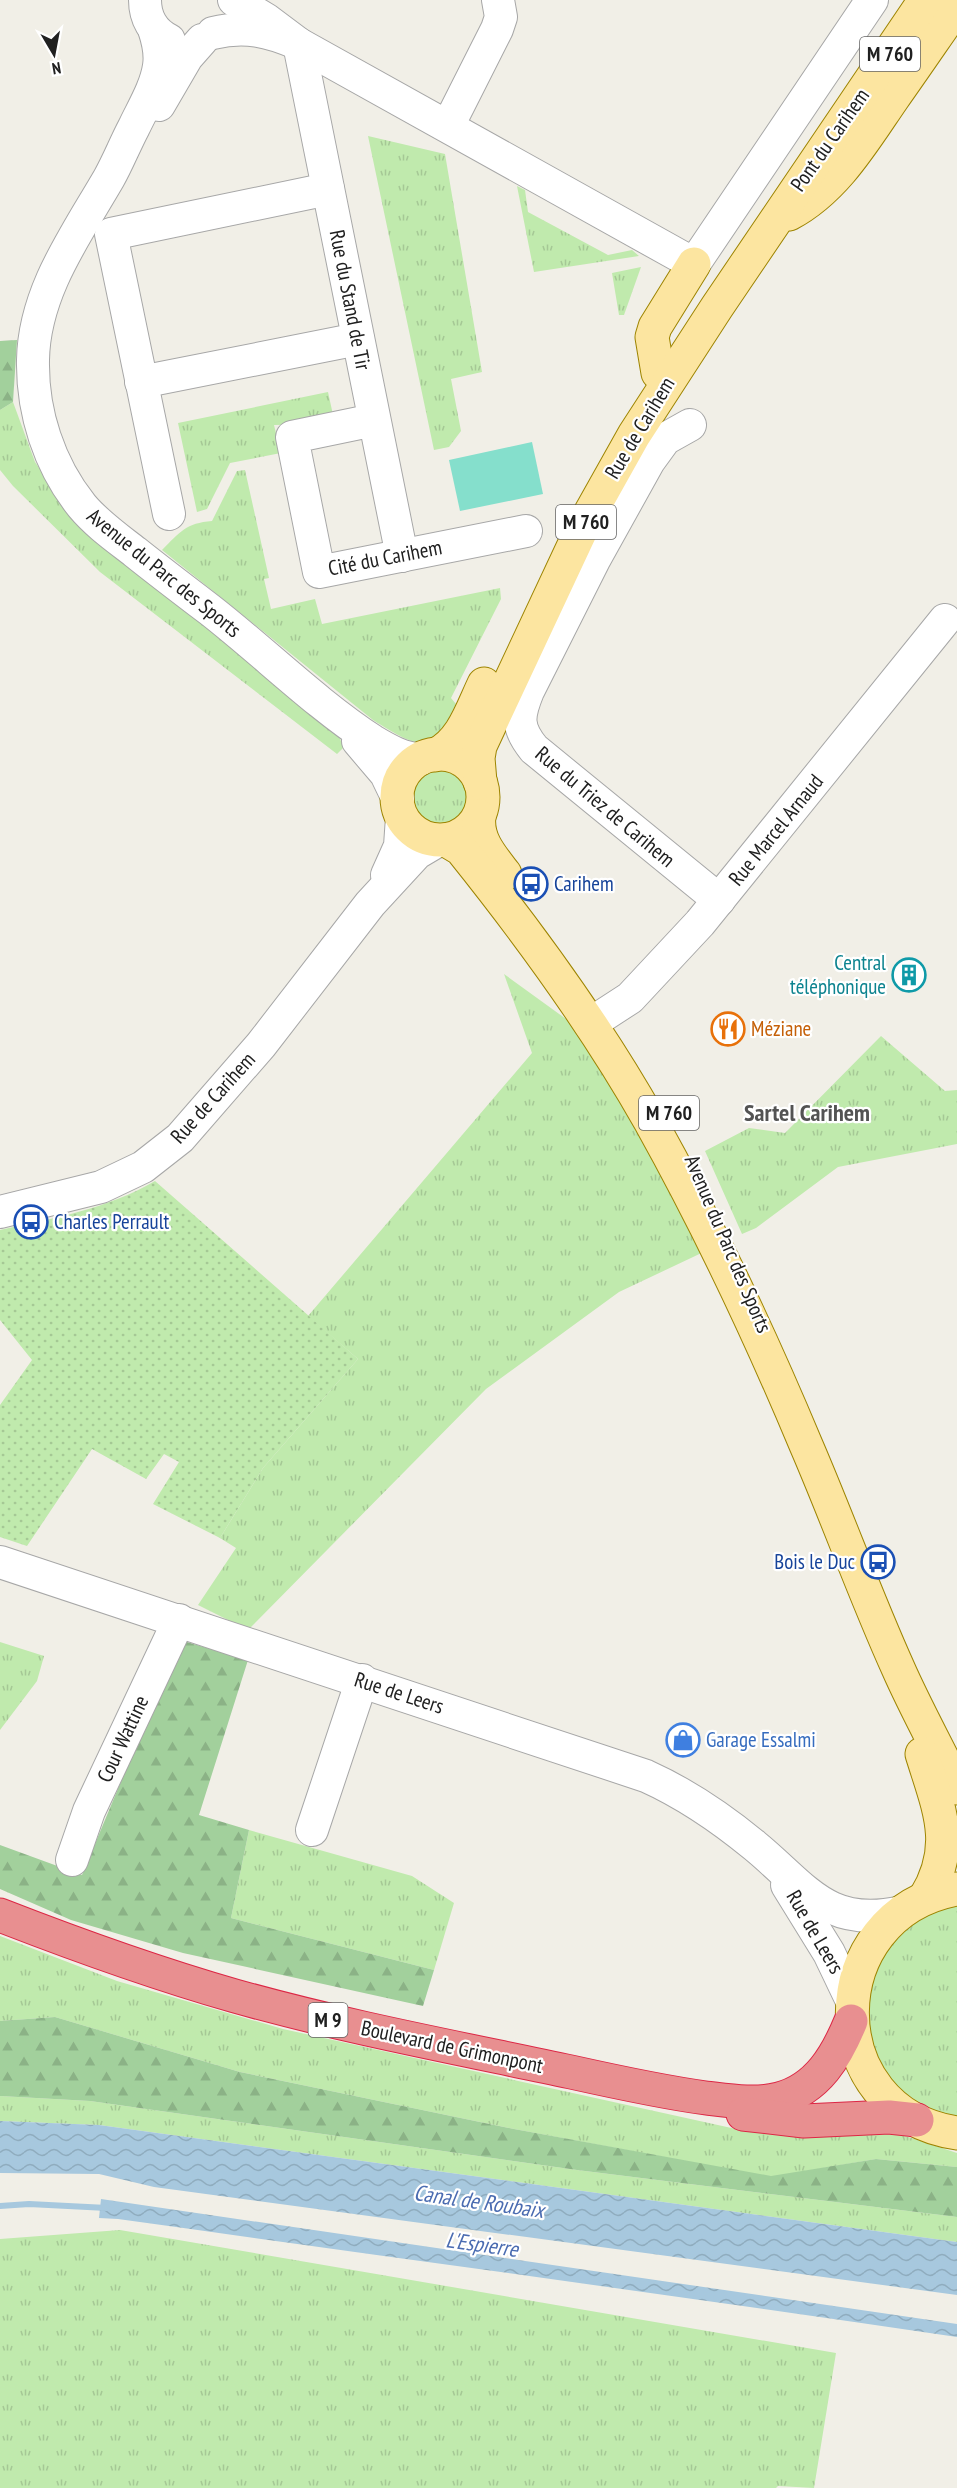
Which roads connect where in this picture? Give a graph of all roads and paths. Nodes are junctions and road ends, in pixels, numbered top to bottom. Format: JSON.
{"nodes":[{"id":1,"x":226,"y":0,"type":"edge"},
{"id":2,"x":234,"y":0,"type":"edge"},
{"id":3,"x":498,"y":0,"type":"edge"},
{"id":4,"x":872,"y":0,"type":"edge"},
{"id":5,"x":908,"y":0,"type":"edge"},
{"id":6,"x":925,"y":0,"type":"edge"},
{"id":7,"x":957,"y":6,"type":"edge"},
{"id":8,"x":150,"y":14,"type":"edge"},
{"id":9,"x":207,"y":37,"type":"junction"},
{"id":10,"x":299,"y":44,"type":"junction"},
{"id":11,"x":848,"y":103,"type":"junction"},
{"id":12,"x":448,"y":126,"type":"junction"},
{"id":13,"x":110,"y":175,"type":"junction"},
{"id":14,"x":328,"y":189,"type":"junction"},
{"id":15,"x":774,"y":222,"type":"junction"},
{"id":16,"x":716,"y":274,"type":"junction"},
{"id":17,"x":358,"y":339,"type":"junction"},
{"id":18,"x":141,"y":382,"type":"junction"},
{"id":19,"x":374,"y":420,"type":"junction"},
{"id":20,"x":690,"y":425,"type":"dead end"},
{"id":21,"x":169,"y":514,"type":"dead end"},
{"id":22,"x":526,"y":531,"type":"dead end"},
{"id":23,"x":402,"y":556,"type":"junction"},
{"id":24,"x":945,"y":620,"type":"dead end"},
{"id":25,"x":330,"y":709,"type":"junction"},
{"id":26,"x":428,"y":757,"type":"junction"},
{"id":27,"x":480,"y":782,"type":"junction"},
{"id":28,"x":400,"y":808,"type":"junction"},
{"id":29,"x":478,"y":816,"type":"junction"},
{"id":30,"x":442,"y":840,"type":"junction"},
{"id":31,"x":719,"y":900,"type":"junction"},
{"id":32,"x":370,"y":904,"type":"junction"},
{"id":33,"x":599,"y":1019,"type":"junction"},
{"id":34,"x":0,"y":1212,"type":"edge"},
{"id":35,"x":0,"y":1562,"type":"edge"},
{"id":36,"x":179,"y":1620,"type":"junction"},
{"id":37,"x":898,"y":1668,"type":"junction"},
{"id":38,"x":362,"y":1680,"type":"junction"},
{"id":39,"x":957,"y":1788,"type":"edge"},
{"id":40,"x":312,"y":1830,"type":"dead end"},
{"id":41,"x":72,"y":1860,"type":"dead end"},
{"id":42,"x":776,"y":1867,"type":"junction"},
{"id":43,"x":957,"y":1889,"type":"edge"},
{"id":44,"x":913,"y":1905,"type":"junction"},
{"id":45,"x":0,"y":1915,"type":"edge"},
{"id":46,"x":851,"y":2010,"type":"junction"},
{"id":47,"x":666,"y":2092,"type":"junction"},
{"id":48,"x":916,"y":2120,"type":"junction"},
{"id":49,"x":957,"y":2133,"type":"edge"}],
"edges":[{"from":1,"to":9,"type":"street","name":"Avenue du Parc des Sports"},
{"from":2,"to":10,"type":"street"},
{"from":3,"to":12,"type":"street"},
{"from":4,"to":16,"type":"street","name":"Rue de Carihem"},
{"from":5,"to":11,"type":"main road","name":"Pont du Carihem","number":"M 760"},
{"from":6,"to":11,"type":"main road","name":"Pont du Carihem","number":"M 760"},
{"from":7,"to":15,"type":"main road"},
{"from":8,"to":9,"type":"street"},
{"from":8,"to":13,"type":"street","name":"Avenue du Parc des Sports"},
{"from":9,"to":10,"type":"street"},
{"from":9,"to":13,"type":"street","name":"Avenue du Parc des Sports"},
{"from":10,"to":12,"type":"street"},
{"from":10,"to":14,"type":"street","name":"Rue du Stand de Tir"},
{"from":11,"to":15,"type":"main road","name":"Pont du Carihem","number":"M 760"},
{"from":11,"to":16,"type":"main road","name":"Pont du Carihem","number":"M 760"},
{"from":12,"to":16,"type":"street"},
{"from":13,"to":25,"type":"street","name":"Avenue du Parc des Sports"},
{"from":14,"to":17,"type":"street","name":"Rue du Stand de Tir"},
{"from":14,"to":18,"type":"street"},
{"from":15,"to":16,"type":"main road","name":"Pont du Carihem","number":"M 760"},
{"from":16,"to":26,"type":"main road","name":"Rue de Carihem","number":"M 760"},
{"from":16,"to":27,"type":"main road","name":"Rue de Carihem","number":"M 760"},
{"from":17,"to":18,"type":"street"},
{"from":17,"to":19,"type":"street","name":"Rue du Stand de Tir"},
{"from":18,"to":21,"type":"street"},
{"from":19,"to":23,"type":"street","name":"Rue du Stand de Tir"},
{"from":19,"to":23,"type":"street","name":"Cité du Carihem"},
{"from":20,"to":31,"type":"street","name":"Rue du Triez de Carihem"},
{"from":22,"to":23,"type":"street","name":"Cité du Carihem"},
{"from":24,"to":31,"type":"street","name":"Rue Marcel Arnaud"},
{"from":25,"to":26,"type":"street","name":"Avenue du Parc des Sports"},
{"from":25,"to":28,"type":"street","name":"Avenue du Parc des Sports"},
{"from":26,"to":27,"type":"main road"},
{"from":26,"to":28,"type":"main road"},
{"from":27,"to":29,"type":"main road"},
{"from":28,"to":30,"type":"main road"},
{"from":28,"to":32,"type":"street","name":"Rue de Carihem"},
{"from":29,"to":30,"type":"main road"},
{"from":29,"to":33,"type":"main road","name":"Avenue du Parc des Sports","number":"M 760"},
{"from":30,"to":32,"type":"street","name":"Rue de Carihem"},
{"from":30,"to":33,"type":"main road","name":"Avenue du Parc des Sports","number":"M 760"},
{"from":31,"to":33,"type":"street","name":"Rue Marcel Arnaud"},
{"from":32,"to":34,"type":"street","name":"Rue de Carihem"},
{"from":33,"to":37,"type":"main road","name":"Avenue du Parc des Sports","number":"M 760"},
{"from":35,"to":36,"type":"street","name":"Rue de Leers"},
{"from":36,"to":38,"type":"street","name":"Rue de Leers"},
{"from":36,"to":41,"type":"street","name":"Cour Wattine"},
{"from":37,"to":39,"type":"main road","name":"Avenue du Parc des Sports","number":"M 760"},
{"from":37,"to":44,"type":"main road","name":"Avenue du Parc des Sports","number":"M 760"},
{"from":38,"to":40,"type":"street"},
{"from":38,"to":42,"type":"street","name":"Rue de Leers"},
{"from":42,"to":44,"type":"street","name":"Rue de Leers"},
{"from":42,"to":46,"type":"street","name":"Rue de Leers"},
{"from":43,"to":44,"type":"main road"},
{"from":44,"to":46,"type":"main road"},
{"from":45,"to":47,"type":"highway","name":"Boulevard de Grimonpont","number":"M 9"},
{"from":46,"to":47,"type":"highway","name":"Boulevard de Grimonpont","number":"M 9"},
{"from":46,"to":48,"type":"main road"},
{"from":47,"to":48,"type":"highway","name":"Boulevard de Grimonpont","number":"M 9"},
{"from":48,"to":49,"type":"main road"}]}
